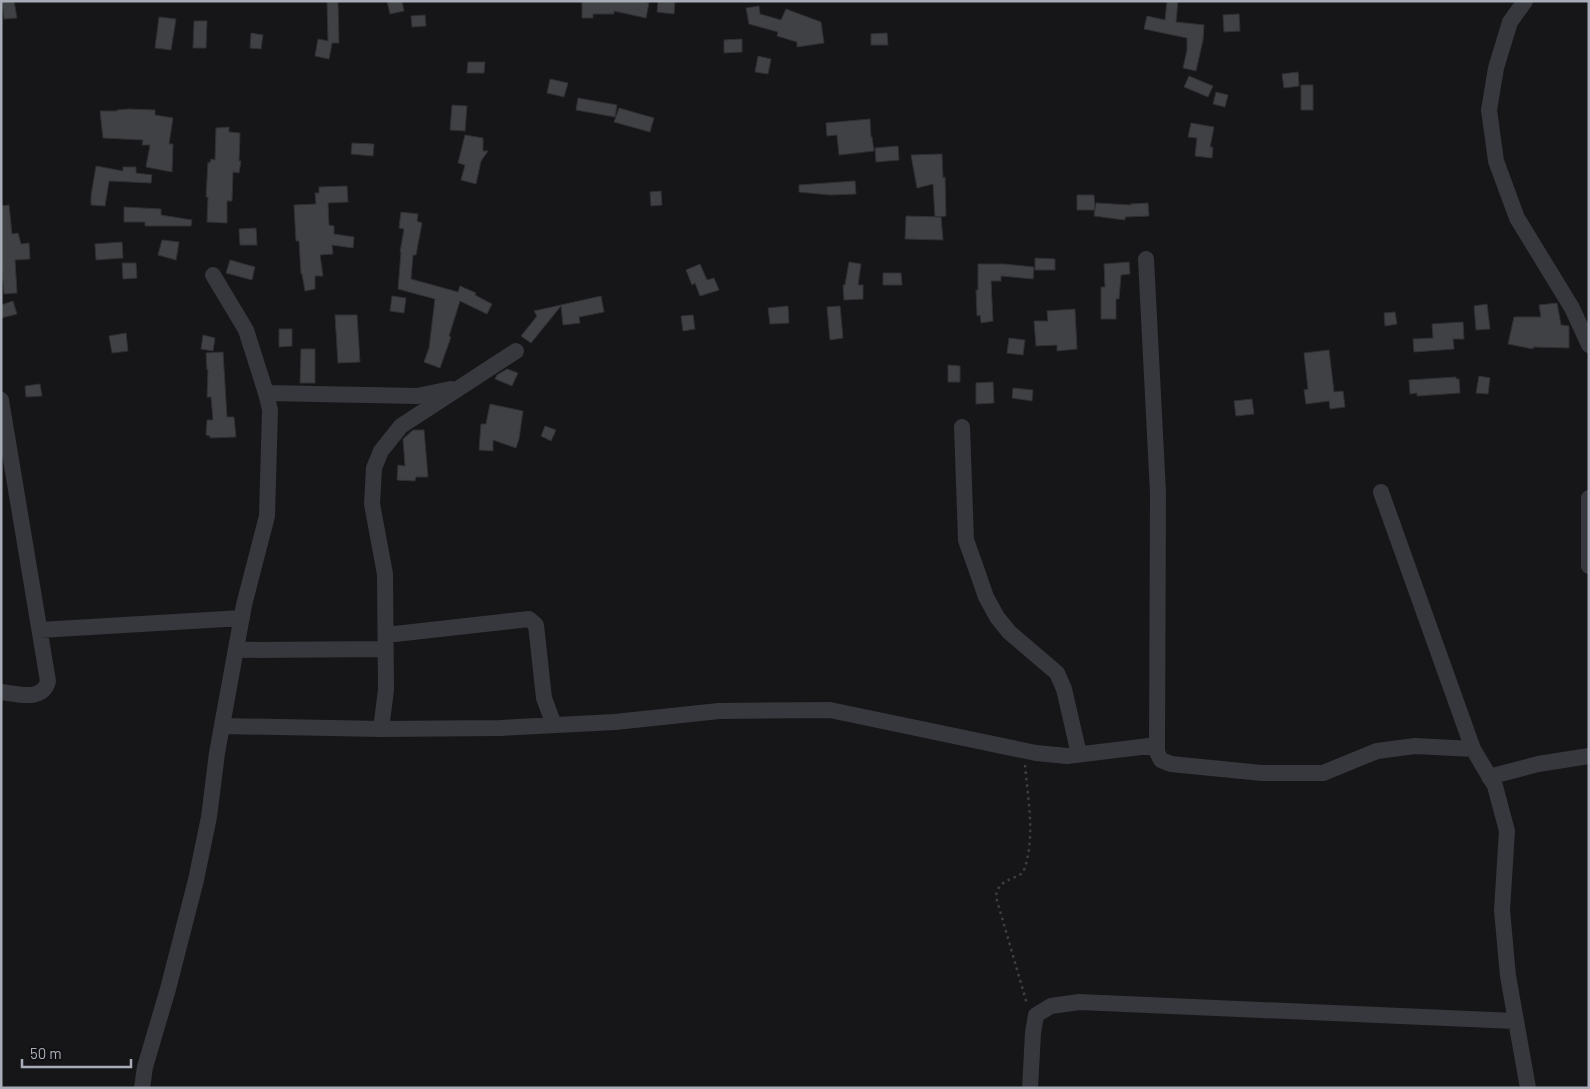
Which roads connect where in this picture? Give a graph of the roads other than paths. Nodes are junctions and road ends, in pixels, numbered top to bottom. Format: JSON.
{"nodes":[{"id":1,"x":1525,"y":1,"type":"edge"},
{"id":2,"x":1146,"y":259,"type":"dead end"},
{"id":3,"x":213,"y":274,"type":"dead end"},
{"id":4,"x":1589,"y":345,"type":"edge"},
{"id":5,"x":516,"y":351,"type":"dead end"},
{"id":6,"x":460,"y":388,"type":"junction"},
{"id":7,"x":266,"y":394,"type":"junction"},
{"id":8,"x":1,"y":400,"type":"edge"},
{"id":9,"x":962,"y":427,"type":"dead end"},
{"id":10,"x":1381,"y":492,"type":"dead end"},
{"id":11,"x":1589,"y":498,"type":"edge"},
{"id":12,"x":1589,"y":566,"type":"edge"},
{"id":13,"x":242,"y":618,"type":"junction"},
{"id":14,"x":40,"y":630,"type":"junction"},
{"id":15,"x":385,"y":642,"type":"junction"},
{"id":16,"x":236,"y":650,"type":"junction"},
{"id":17,"x":1,"y":692,"type":"edge"},
{"id":18,"x":554,"y":725,"type":"junction"},
{"id":19,"x":222,"y":726,"type":"junction"},
{"id":20,"x":381,"y":729,"type":"junction"},
{"id":21,"x":1157,"y":745,"type":"junction"},
{"id":22,"x":1472,"y":749,"type":"junction"},
{"id":23,"x":1079,"y":754,"type":"junction"},
{"id":24,"x":1588,"y":754,"type":"edge"},
{"id":25,"x":1489,"y":776,"type":"junction"},
{"id":26,"x":1515,"y":1021,"type":"junction"},
{"id":27,"x":142,"y":1088,"type":"edge"},
{"id":28,"x":1030,"y":1088,"type":"edge"},
{"id":29,"x":1528,"y":1088,"type":"edge"}],
"edges":[{"from":1,"to":4,"type":"street"},
{"from":2,"to":21,"type":"street"},
{"from":3,"to":7,"type":"street"},
{"from":5,"to":6,"type":"street"},
{"from":6,"to":7,"type":"street"},
{"from":6,"to":15,"type":"street"},
{"from":7,"to":13,"type":"street"},
{"from":8,"to":14,"type":"street"},
{"from":9,"to":23,"type":"street"},
{"from":10,"to":22,"type":"street"},
{"from":11,"to":12,"type":"street"},
{"from":13,"to":14,"type":"street"},
{"from":13,"to":16,"type":"street"},
{"from":14,"to":17,"type":"street"},
{"from":15,"to":16,"type":"street"},
{"from":15,"to":18,"type":"street"},
{"from":15,"to":20,"type":"street"},
{"from":16,"to":19,"type":"street"},
{"from":18,"to":20,"type":"street"},
{"from":18,"to":23,"type":"street"},
{"from":19,"to":20,"type":"street"},
{"from":19,"to":27,"type":"street"},
{"from":21,"to":22,"type":"street"},
{"from":21,"to":23,"type":"street"},
{"from":22,"to":25,"type":"street"},
{"from":24,"to":25,"type":"street"},
{"from":25,"to":26,"type":"street"},
{"from":26,"to":28,"type":"street"},
{"from":26,"to":29,"type":"street"}]}
